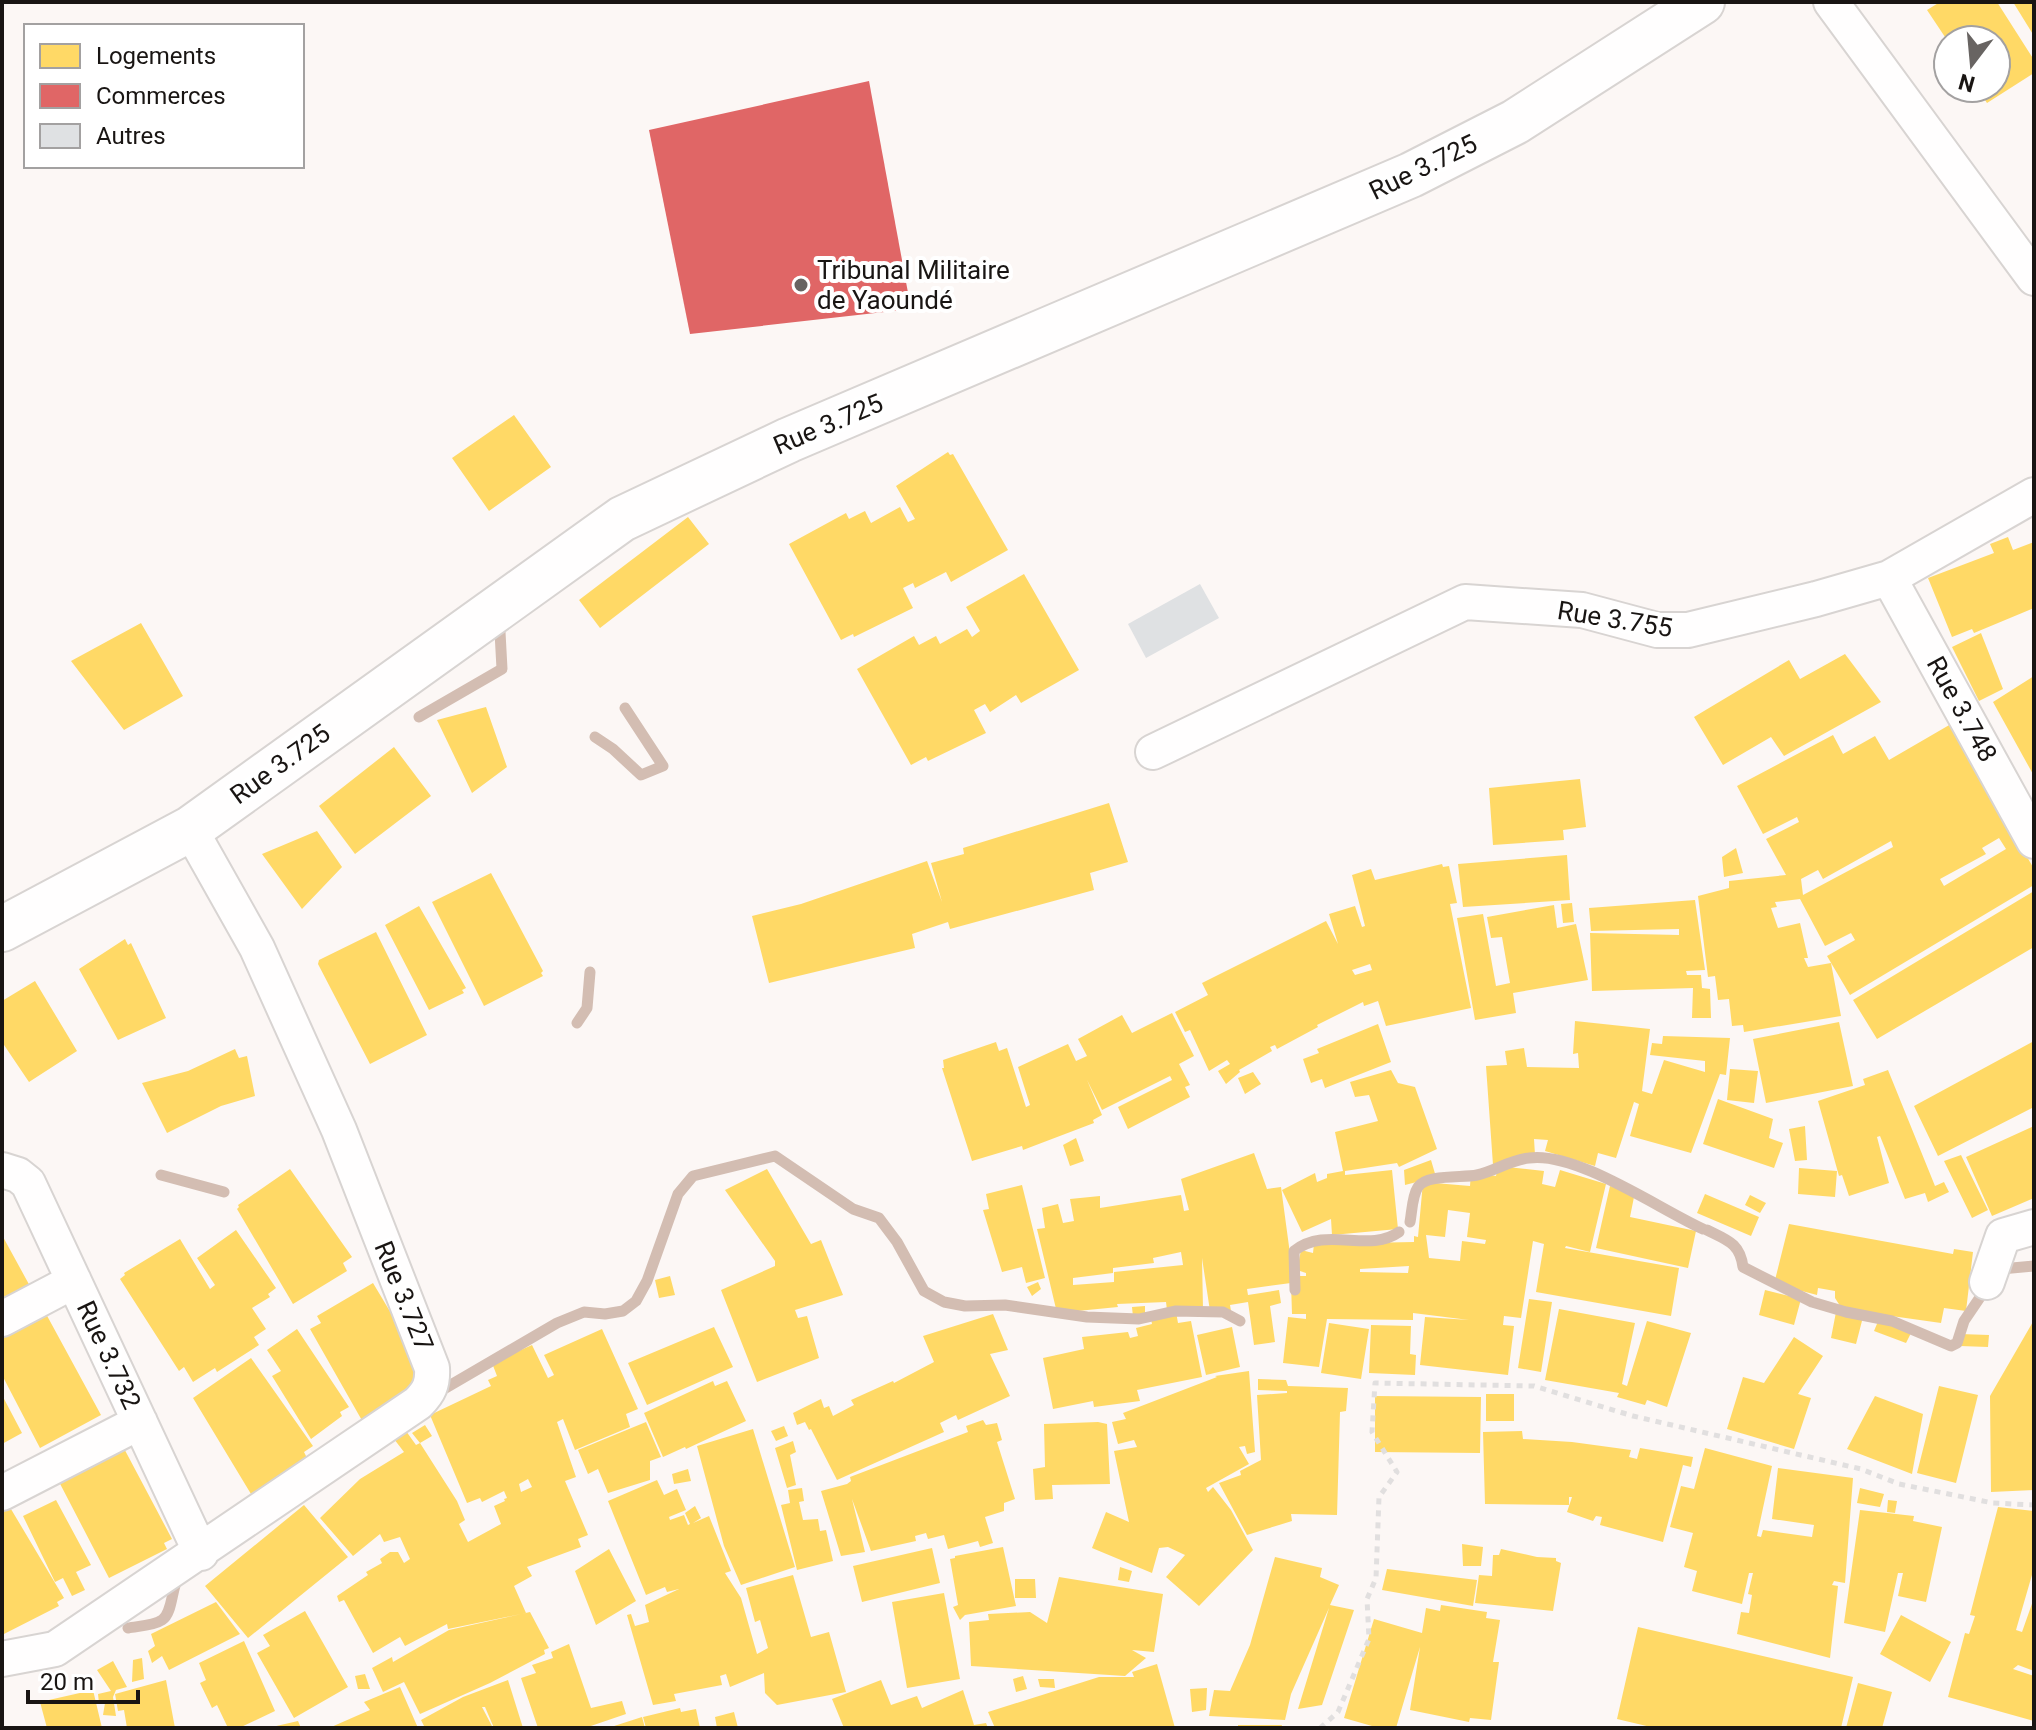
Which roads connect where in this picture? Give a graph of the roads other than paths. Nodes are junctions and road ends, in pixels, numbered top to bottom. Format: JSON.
{"nodes":[{"id":1,"x":1702,"y":2,"type":"edge"},
{"id":2,"x":1831,"y":2,"type":"edge"},
{"id":3,"x":2034,"y":278,"type":"edge"},
{"id":4,"x":2034,"y":495,"type":"edge"},
{"id":5,"x":1889,"y":578,"type":"junction"},
{"id":6,"x":1153,"y":752,"type":"dead end"},
{"id":7,"x":190,"y":829,"type":"junction"},
{"id":8,"x":2034,"y":841,"type":"edge"},
{"id":9,"x":2,"y":929,"type":"edge"},
{"id":10,"x":3,"y":1170,"type":"edge"},
{"id":11,"x":2034,"y":1227,"type":"edge"},
{"id":12,"x":74,"y":1281,"type":"junction"},
{"id":13,"x":1987,"y":1282,"type":"dead end"},
{"id":14,"x":2,"y":1319,"type":"edge"},
{"id":15,"x":140,"y":1422,"type":"junction"},
{"id":16,"x":2,"y":1493,"type":"edge"},
{"id":17,"x":201,"y":1553,"type":"junction"},
{"id":18,"x":2,"y":1659,"type":"edge"}],
"edges":[{"from":1,"to":7,"type":"street","name":"Rue 3.725"},
{"from":2,"to":3,"type":"street"},
{"from":4,"to":5,"type":"street","name":"Rue 3.755"},
{"from":5,"to":6,"type":"street","name":"Rue 3.755"},
{"from":5,"to":8,"type":"street","name":"Rue 3.748"},
{"from":7,"to":9,"type":"street","name":"Rue 3.725"},
{"from":7,"to":17,"type":"street","name":"Rue 3.727"},
{"from":10,"to":12,"type":"street","name":"Rue 3.732"},
{"from":11,"to":13,"type":"street"},
{"from":12,"to":14,"type":"street"},
{"from":12,"to":15,"type":"street","name":"Rue 3.732"},
{"from":15,"to":16,"type":"street"},
{"from":15,"to":17,"type":"street","name":"Rue 3.732"},
{"from":17,"to":18,"type":"street","name":"Rue 3.727"}]}
